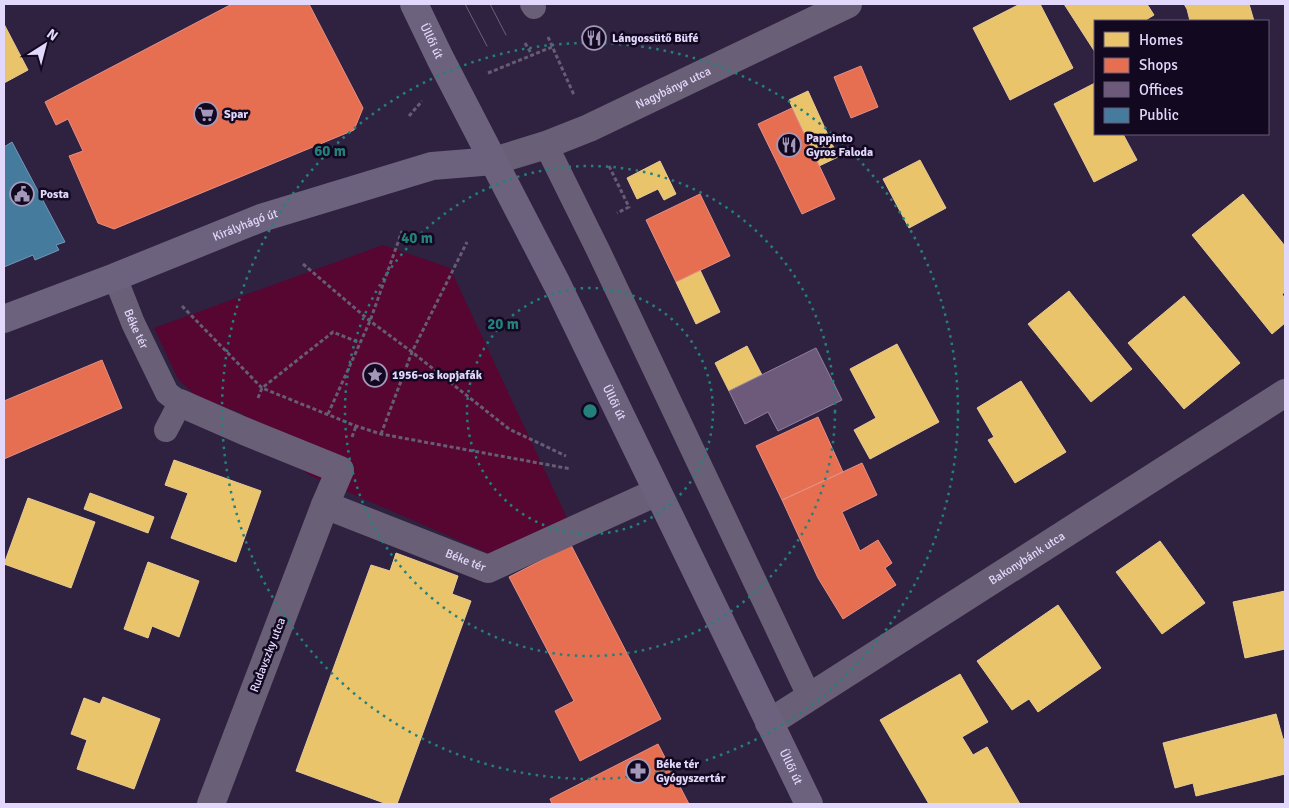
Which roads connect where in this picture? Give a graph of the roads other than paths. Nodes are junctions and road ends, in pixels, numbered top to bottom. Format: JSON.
{"nodes":[{"id":1,"x":414,"y":4,"type":"edge"},
{"id":2,"x":848,"y":4,"type":"edge"},
{"id":3,"x":546,"y":145,"type":"junction"},
{"id":4,"x":494,"y":161,"type":"junction"},
{"id":5,"x":115,"y":277,"type":"junction"},
{"id":6,"x":4,"y":319,"type":"edge"},
{"id":7,"x":1285,"y":393,"type":"edge"},
{"id":8,"x":180,"y":403,"type":"junction"},
{"id":9,"x":166,"y":430,"type":"dead end"},
{"id":10,"x":657,"y":492,"type":"junction"},
{"id":11,"x":325,"y":505,"type":"junction"},
{"id":12,"x":810,"y":698,"type":"junction"},
{"id":13,"x":769,"y":723,"type":"junction"},
{"id":14,"x":211,"y":804,"type":"edge"},
{"id":15,"x":809,"y":804,"type":"edge"}],
"edges":[{"from":1,"to":4,"type":"main road","name":"Üllői út"},
{"from":2,"to":3,"type":"street","name":"Nagybánya utca"},
{"from":3,"to":4,"type":"street","name":"Nagybánya utca"},
{"from":3,"to":12,"type":"lane"},
{"from":4,"to":5,"type":"main road","name":"Királyhágó út"},
{"from":4,"to":10,"type":"main road","name":"Üllői út"},
{"from":5,"to":6,"type":"main road","name":"Királyhágó út"},
{"from":5,"to":8,"type":"lane","name":"Béke tér"},
{"from":7,"to":12,"type":"street","name":"Bakonybánk utca"},
{"from":8,"to":9,"type":"lane"},
{"from":8,"to":11,"type":"street","name":"Rudavszky utca"},
{"from":10,"to":11,"type":"street","name":"Béke tér"},
{"from":10,"to":13,"type":"main road","name":"Üllői út"},
{"from":11,"to":14,"type":"street","name":"Rudavszky utca"},
{"from":12,"to":13,"type":"street","name":"Bakonybánk utca"},
{"from":13,"to":15,"type":"main road","name":"Üllői út"}]}
